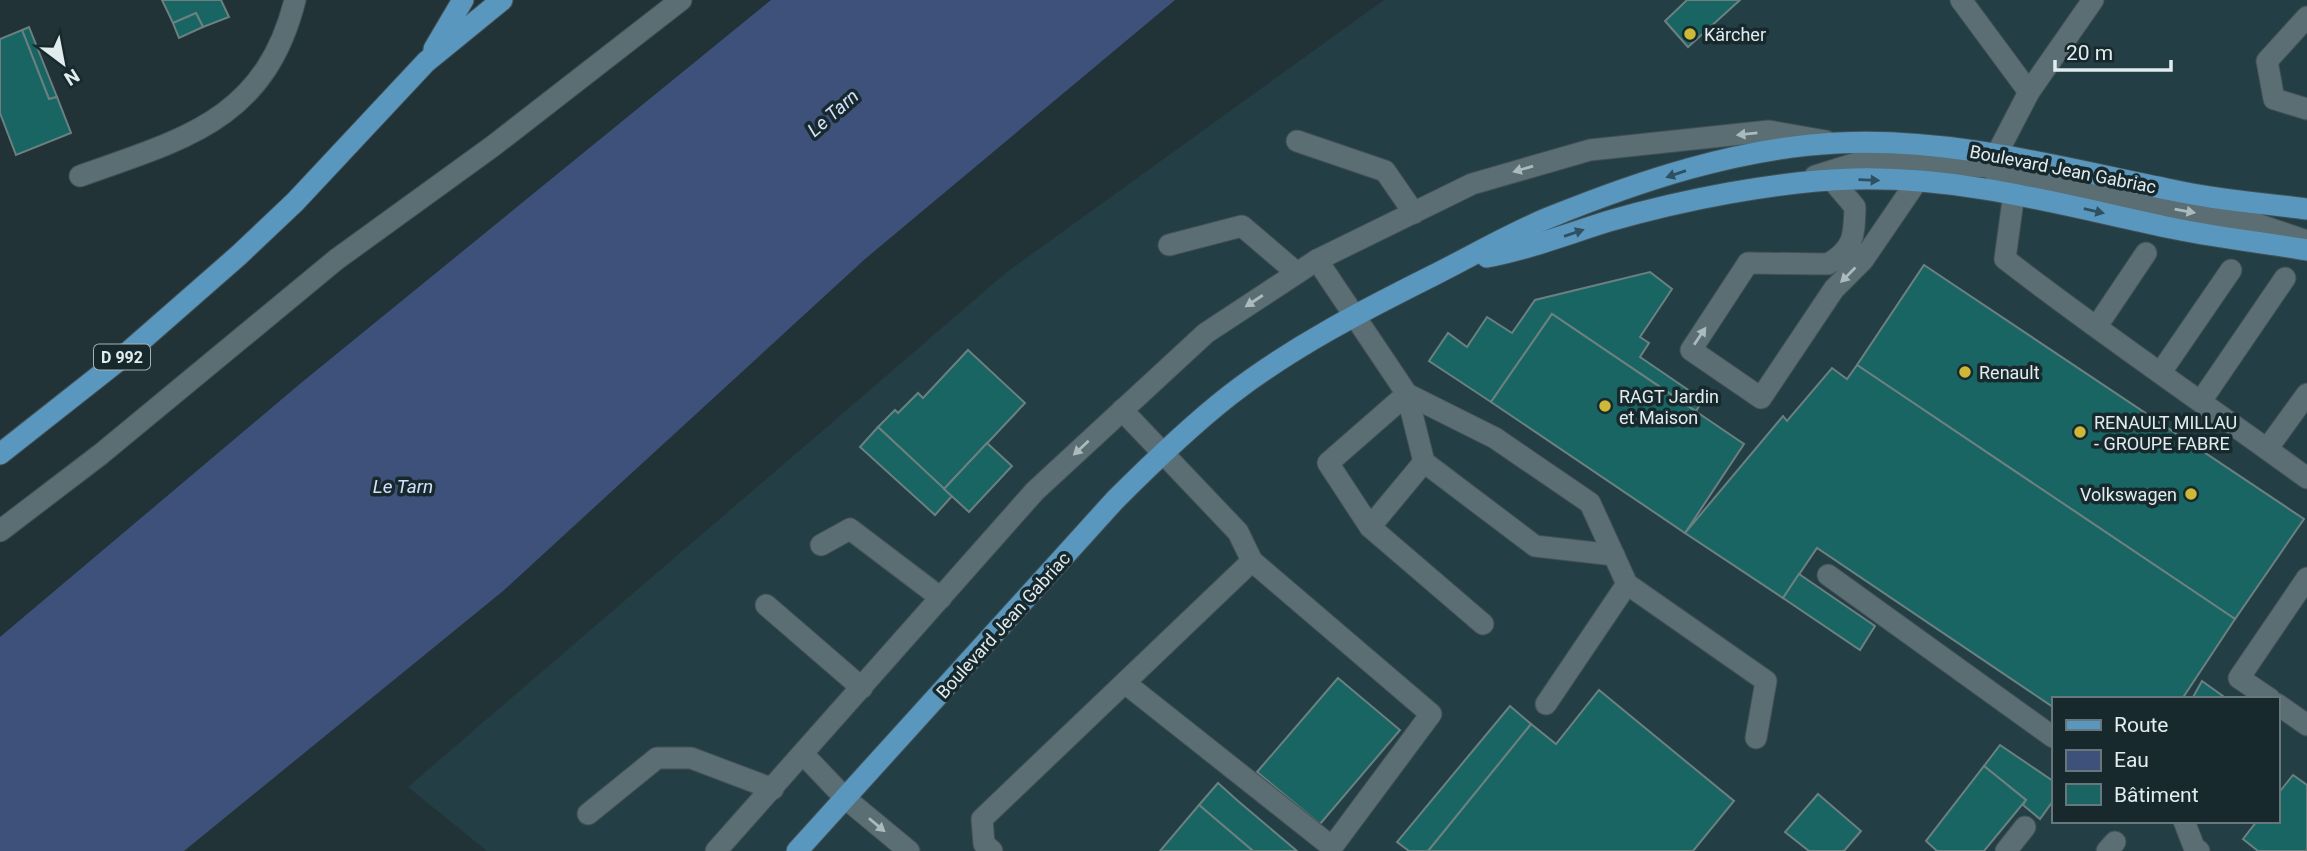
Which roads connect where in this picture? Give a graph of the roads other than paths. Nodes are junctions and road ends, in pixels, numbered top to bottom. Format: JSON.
{"nodes":[{"id":1,"x":295,"y":0,"type":"edge"},
{"id":2,"x":463,"y":0,"type":"edge"},
{"id":3,"x":502,"y":0,"type":"edge"},
{"id":4,"x":681,"y":0,"type":"edge"},
{"id":5,"x":1961,"y":0,"type":"edge"},
{"id":6,"x":2093,"y":0,"type":"edge"},
{"id":7,"x":2307,"y":17,"type":"edge"},
{"id":8,"x":426,"y":62,"type":"junction"},
{"id":9,"x":2029,"y":92,"type":"junction"},
{"id":10,"x":2307,"y":109,"type":"edge"},
{"id":11,"x":1297,"y":141,"type":"dead end"},
{"id":12,"x":1838,"y":143,"type":"junction"},
{"id":13,"x":1993,"y":160,"type":"junction"},
{"id":14,"x":80,"y":176,"type":"dead end"},
{"id":15,"x":1833,"y":181,"type":"junction"},
{"id":16,"x":1917,"y":181,"type":"junction"},
{"id":17,"x":1783,"y":186,"type":"junction"},
{"id":18,"x":2014,"y":193,"type":"junction"},
{"id":19,"x":2307,"y":209,"type":"edge"},
{"id":20,"x":1414,"y":213,"type":"junction"},
{"id":21,"x":2307,"y":241,"type":"edge"},
{"id":22,"x":1169,"y":245,"type":"dead end"},
{"id":23,"x":2307,"y":250,"type":"edge"},
{"id":24,"x":2146,"y":253,"type":"dead end"},
{"id":25,"x":1317,"y":260,"type":"junction"},
{"id":26,"x":1461,"y":262,"type":"junction"},
{"id":27,"x":2231,"y":270,"type":"dead end"},
{"id":28,"x":1297,"y":273,"type":"junction"},
{"id":29,"x":2286,"y":278,"type":"dead end"},
{"id":30,"x":1355,"y":315,"type":"junction"},
{"id":31,"x":2097,"y":326,"type":"junction"},
{"id":32,"x":2161,"y":372,"type":"junction"},
{"id":33,"x":1408,"y":394,"type":"junction"},
{"id":34,"x":2307,"y":394,"type":"edge"},
{"id":35,"x":2201,"y":401,"type":"junction"},
{"id":36,"x":1122,"y":410,"type":"junction"},
{"id":37,"x":2267,"y":449,"type":"junction"},
{"id":38,"x":1162,"y":453,"type":"junction"},
{"id":39,"x":0,"y":454,"type":"edge"},
{"id":40,"x":1424,"y":462,"type":"junction"},
{"id":41,"x":2307,"y":478,"type":"edge"},
{"id":42,"x":1370,"y":527,"type":"junction"},
{"id":43,"x":0,"y":531,"type":"edge"},
{"id":44,"x":821,"y":545,"type":"dead end"},
{"id":45,"x":1614,"y":555,"type":"junction"},
{"id":46,"x":1252,"y":561,"type":"junction"},
{"id":47,"x":1828,"y":575,"type":"dead end"},
{"id":48,"x":2307,"y":578,"type":"edge"},
{"id":49,"x":1627,"y":584,"type":"junction"},
{"id":50,"x":942,"y":597,"type":"junction"},
{"id":51,"x":766,"y":605,"type":"dead end"},
{"id":52,"x":1483,"y":624,"type":"dead end"},
{"id":53,"x":1125,"y":683,"type":"junction"},
{"id":54,"x":862,"y":688,"type":"junction"},
{"id":55,"x":2267,"y":697,"type":"edge"},
{"id":56,"x":1546,"y":704,"type":"dead end"},
{"id":57,"x":2279,"y":705,"type":"edge"},
{"id":58,"x":2304,"y":717,"type":"edge"},
{"id":59,"x":2052,"y":736,"type":"edge"},
{"id":60,"x":1756,"y":738,"type":"dead end"},
{"id":61,"x":804,"y":755,"type":"junction"},
{"id":62,"x":773,"y":789,"type":"junction"},
{"id":63,"x":845,"y":798,"type":"junction"},
{"id":64,"x":588,"y":814,"type":"dead end"},
{"id":65,"x":2185,"y":823,"type":"edge"},
{"id":66,"x":2025,"y":827,"type":"dead end"},
{"id":67,"x":716,"y":851,"type":"edge"},
{"id":68,"x":797,"y":851,"type":"edge"},
{"id":69,"x":909,"y":851,"type":"edge"},
{"id":70,"x":992,"y":851,"type":"edge"},
{"id":71,"x":2006,"y":851,"type":"edge"},
{"id":72,"x":2199,"y":851,"type":"edge"}],
"edges":[{"from":1,"to":14,"type":"street"},
{"from":2,"to":8,"type":"main road","number":"D 992"},
{"from":3,"to":8,"type":"main road","number":"D 992"},
{"from":4,"to":43,"type":"street"},
{"from":5,"to":9,"type":"street"},
{"from":6,"to":9,"type":"street"},
{"from":7,"to":10,"type":"street"},
{"from":8,"to":39,"type":"main road","number":"D 992"},
{"from":9,"to":13,"type":"street"},
{"from":11,"to":20,"type":"street"},
{"from":12,"to":13,"type":"main road","name":"Boulevard Jean Gabriac"},
{"from":12,"to":20,"type":"street","one_way":true},
{"from":12,"to":26,"type":"main road","name":"Boulevard Jean Gabriac","one_way":true},
{"from":13,"to":17,"type":"street","name":"Boulevard Jean Gabriac"},
{"from":13,"to":18,"type":"street"},
{"from":13,"to":19,"type":"main road","name":"Boulevard Jean Gabriac"},
{"from":13,"to":21,"type":"street","name":"Boulevard Jean Gabriac","one_way":true},
{"from":15,"to":16,"type":"main road","name":"Boulevard Jean Gabriac","one_way":true},
{"from":16,"to":15,"type":"street","one_way":true},
{"from":15,"to":17,"type":"main road","name":"Boulevard Jean Gabriac"},
{"from":16,"to":18,"type":"main road","name":"Boulevard Jean Gabriac"},
{"from":26,"to":17,"type":"main road","name":"Boulevard Jean Gabriac","one_way":true},
{"from":18,"to":23,"type":"main road","name":"Boulevard Jean Gabriac","one_way":true},
{"from":18,"to":31,"type":"street"},
{"from":20,"to":25,"type":"street"},
{"from":22,"to":28,"type":"street"},
{"from":24,"to":31,"type":"street"},
{"from":25,"to":28,"type":"street"},
{"from":25,"to":30,"type":"street"},
{"from":26,"to":30,"type":"main road","name":"Boulevard Jean Gabriac"},
{"from":27,"to":32,"type":"street"},
{"from":28,"to":36,"type":"street","one_way":true},
{"from":29,"to":35,"type":"street"},
{"from":30,"to":33,"type":"street"},
{"from":30,"to":38,"type":"main road","name":"Boulevard Jean Gabriac"},
{"from":31,"to":32,"type":"street"},
{"from":32,"to":35,"type":"street"},
{"from":33,"to":40,"type":"street"},
{"from":33,"to":42,"type":"street"},
{"from":33,"to":45,"type":"street"},
{"from":34,"to":37,"type":"street"},
{"from":35,"to":37,"type":"street"},
{"from":36,"to":38,"type":"street"},
{"from":36,"to":50,"type":"street","one_way":true},
{"from":37,"to":41,"type":"street"},
{"from":38,"to":46,"type":"street"},
{"from":38,"to":63,"type":"main road","name":"Boulevard Jean Gabriac"},
{"from":40,"to":42,"type":"street"},
{"from":40,"to":45,"type":"street"},
{"from":42,"to":52,"type":"street"},
{"from":44,"to":50,"type":"street"},
{"from":45,"to":49,"type":"street"},
{"from":46,"to":53,"type":"street"},
{"from":46,"to":53,"type":"street"},
{"from":47,"to":59,"type":"street"},
{"from":48,"to":55,"type":"street"},
{"from":49,"to":56,"type":"street"},
{"from":49,"to":60,"type":"street"},
{"from":50,"to":54,"type":"street"},
{"from":51,"to":54,"type":"street"},
{"from":53,"to":70,"type":"street"},
{"from":54,"to":61,"type":"street"},
{"from":57,"to":58,"type":"street"},
{"from":61,"to":62,"type":"street"},
{"from":61,"to":63,"type":"street"},
{"from":62,"to":64,"type":"street"},
{"from":62,"to":67,"type":"street"},
{"from":63,"to":68,"type":"main road","name":"Boulevard Jean Gabriac"},
{"from":63,"to":69,"type":"street","one_way":true},
{"from":65,"to":72,"type":"street"},
{"from":66,"to":71,"type":"street"}]}
